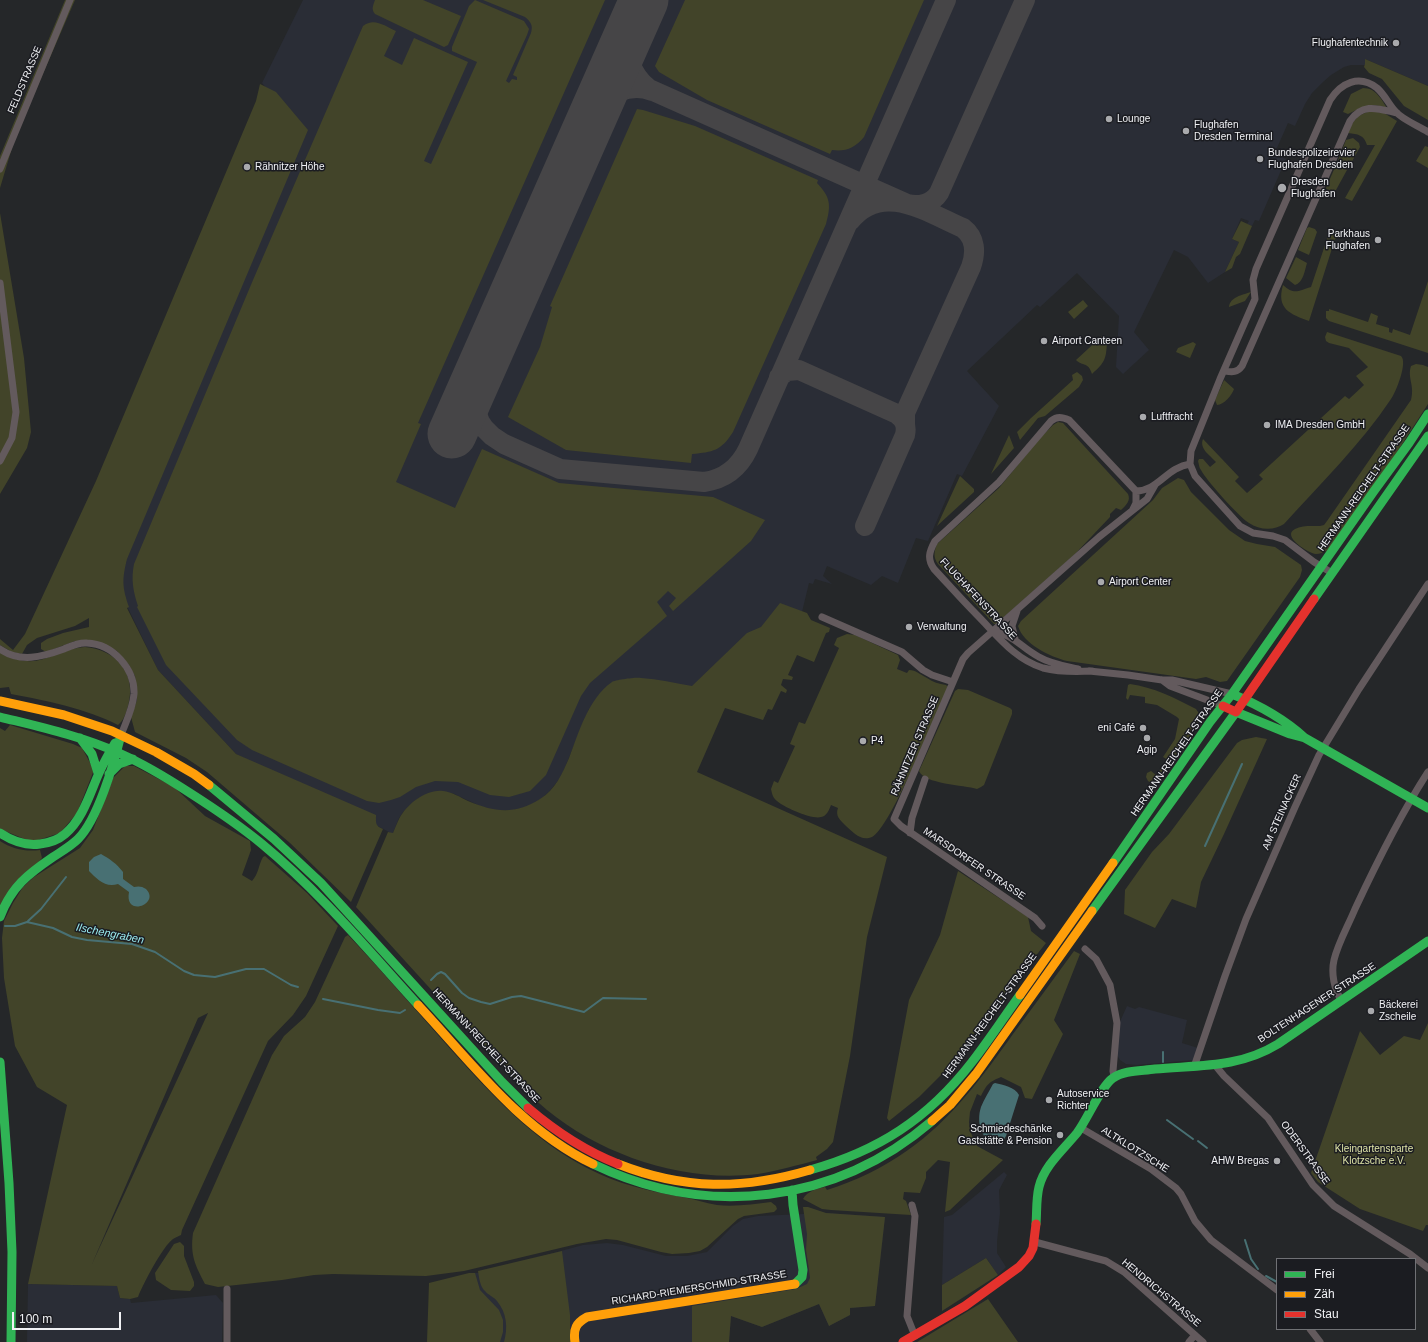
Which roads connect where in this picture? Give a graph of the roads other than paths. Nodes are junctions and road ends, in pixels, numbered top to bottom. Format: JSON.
{"nodes":[{"id":1,"x":70,"y":0,"type":"edge"},
{"id":2,"x":1397,"y":113,"type":"junction"},
{"id":3,"x":1428,"y":132,"type":"edge"},
{"id":4,"x":0,"y":169,"type":"edge"},
{"id":5,"x":0,"y":283,"type":"edge"},
{"id":6,"x":1224,"y":371,"type":"junction"},
{"id":7,"x":1428,"y":414,"type":"edge"},
{"id":8,"x":1428,"y":436,"type":"edge"},
{"id":9,"x":0,"y":461,"type":"edge"},
{"id":10,"x":1190,"y":464,"type":"junction"},
{"id":11,"x":1155,"y":485,"type":"junction"},
{"id":12,"x":1136,"y":491,"type":"junction"},
{"id":13,"x":1133,"y":509,"type":"junction"},
{"id":14,"x":1322,"y":567,"type":"junction"},
{"id":15,"x":1332,"y":573,"type":"junction"},
{"id":16,"x":1428,"y":584,"type":"edge"},
{"id":17,"x":1018,"y":609,"type":"junction"},
{"id":18,"x":822,"y":617,"type":"dead end"},
{"id":19,"x":992,"y":631,"type":"junction"},
{"id":20,"x":1015,"y":639,"type":"junction"},
{"id":21,"x":0,"y":649,"type":"edge"},
{"id":22,"x":1092,"y":671,"type":"junction"},
{"id":23,"x":1162,"y":680,"type":"junction"},
{"id":24,"x":953,"y":682,"type":"junction"},
{"id":25,"x":1232,"y":694,"type":"junction"},
{"id":26,"x":1244,"y":699,"type":"junction"},
{"id":27,"x":0,"y":702,"type":"edge"},
{"id":28,"x":1223,"y":706,"type":"junction"},
{"id":29,"x":1236,"y":712,"type":"junction"},
{"id":30,"x":0,"y":717,"type":"edge"},
{"id":31,"x":121,"y":735,"type":"junction"},
{"id":32,"x":80,"y":738,"type":"junction"},
{"id":33,"x":1305,"y":738,"type":"junction"},
{"id":34,"x":1324,"y":748,"type":"junction"},
{"id":35,"x":114,"y":750,"type":"junction"},
{"id":36,"x":132,"y":759,"type":"junction"},
{"id":37,"x":1428,"y":772,"type":"edge"},
{"id":38,"x":98,"y":773,"type":"junction"},
{"id":39,"x":110,"y":774,"type":"junction"},
{"id":40,"x":925,"y":779,"type":"dead end"},
{"id":41,"x":1412,"y":798,"type":"junction"},
{"id":42,"x":1428,"y":808,"type":"edge"},
{"id":43,"x":894,"y":819,"type":"joint"},
{"id":44,"x":0,"y":833,"type":"edge"},
{"id":45,"x":910,"y":833,"type":"junction"},
{"id":46,"x":0,"y":917,"type":"edge"},
{"id":47,"x":1042,"y":926,"type":"dead end"},
{"id":48,"x":1428,"y":941,"type":"edge"},
{"id":49,"x":1085,"y":949,"type":"dead end"},
{"id":50,"x":1342,"y":1001,"type":"junction"},
{"id":51,"x":0,"y":1062,"type":"edge"},
{"id":52,"x":1215,"y":1066,"type":"junction"},
{"id":53,"x":1194,"y":1067,"type":"junction"},
{"id":54,"x":1114,"y":1076,"type":"junction"},
{"id":55,"x":1081,"y":1128,"type":"junction"},
{"id":56,"x":789,"y":1176,"type":"junction"},
{"id":57,"x":792,"y":1190,"type":"junction"},
{"id":58,"x":912,"y":1205,"type":"dead end"},
{"id":59,"x":1035,"y":1242,"type":"junction"},
{"id":60,"x":1415,"y":1258,"type":"edge"},
{"id":61,"x":1416,"y":1259,"type":"edge"},
{"id":62,"x":1428,"y":1268,"type":"edge"},
{"id":63,"x":227,"y":1289,"type":"dead end"},
{"id":64,"x":1276,"y":1289,"type":"edge"},
{"id":65,"x":1311,"y":1330,"type":"edge"},
{"id":66,"x":1195,"y":1335,"type":"junction"},
{"id":67,"x":915,"y":1336,"type":"junction"},
{"id":68,"x":11,"y":1342,"type":"edge"},
{"id":69,"x":227,"y":1342,"type":"edge"},
{"id":70,"x":575,"y":1342,"type":"edge"},
{"id":71,"x":903,"y":1342,"type":"edge"},
{"id":72,"x":1189,"y":1342,"type":"edge"},
{"id":73,"x":1203,"y":1342,"type":"edge"},
{"id":74,"x":1320,"y":1342,"type":"edge"}],
"edges":[{"from":1,"to":4,"type":"street","name":"FELDSTRASSE"},
{"from":2,"to":3,"type":"street"},
{"from":2,"to":6,"type":"street"},
{"from":2,"to":6,"type":"street"},
{"from":5,"to":9,"type":"street"},
{"from":6,"to":10,"type":"street"},
{"from":7,"to":14,"type":"main road","name":"HERMANN-REICHELT-STRASSE"},
{"from":8,"to":15,"type":"main road"},
{"from":10,"to":11,"type":"street"},
{"from":10,"to":14,"type":"street"},
{"from":11,"to":12,"type":"street"},
{"from":11,"to":13,"type":"street"},
{"from":12,"to":13,"type":"street"},
{"from":12,"to":19,"type":"street","name":"FLUGHAFENSTRASSE"},
{"from":13,"to":17,"type":"street"},
{"from":14,"to":15,"type":"street"},
{"from":14,"to":25,"type":"main road","name":"HERMANN-REICHELT-STRASSE"},
{"from":15,"to":26,"type":"main road"},
{"from":16,"to":34,"type":"street","name":"AM STEINACKER"},
{"from":17,"to":19,"type":"street","name":"RÄHNITZER STRASSE"},
{"from":17,"to":20,"type":"street","name":"FLUGHAFENSTRASSE"},
{"from":18,"to":24,"type":"street"},
{"from":19,"to":20,"type":"street"},
{"from":19,"to":22,"type":"street","name":"FLUGHAFENSTRASSE"},
{"from":19,"to":24,"type":"street","name":"RÄHNITZER STRASSE"},
{"from":20,"to":22,"type":"street","name":"FLUGHAFENSTRASSE"},
{"from":21,"to":31,"type":"street"},
{"from":22,"to":23,"type":"street","name":"FLUGHAFENSTRASSE"},
{"from":23,"to":25,"type":"street","name":"FLUGHAFENSTRASSE"},
{"from":23,"to":28,"type":"street","name":"FLUGHAFENSTRASSE"},
{"from":24,"to":43,"type":"street","name":"RÄHNITZER STRASSE"},
{"from":25,"to":26,"type":"main road","name":"FLUGHAFENSTRASSE"},
{"from":25,"to":28,"type":"main road","name":"HERMANN-REICHELT-STRASSE"},
{"from":26,"to":29,"type":"main road"},
{"from":26,"to":33,"type":"main road","name":"FLUGHAFENSTRASSE"},
{"from":27,"to":31,"type":"main road","name":"HERMANN-REICHELT-STRASSE"},
{"from":28,"to":29,"type":"main road","name":"FLUGHAFENSTRASSE"},
{"from":28,"to":56,"type":"main road","name":"HERMANN-REICHELT-STRASSE"},
{"from":29,"to":33,"type":"main road","name":"FLUGHAFENSTRASSE"},
{"from":29,"to":57,"type":"main road"},
{"from":30,"to":32,"type":"main road"},
{"from":31,"to":35,"type":"main road"},
{"from":31,"to":56,"type":"main road","name":"HERMANN-REICHELT-STRASSE"},
{"from":32,"to":35,"type":"main road"},
{"from":32,"to":38,"type":"main road"},
{"from":33,"to":34,"type":"main road","name":"FLUGHAFENSTRASSE"},
{"from":34,"to":41,"type":"main road","name":"FLUGHAFENSTRASSE"},
{"from":34,"to":53,"type":"street","name":"AM STEINACKER"},
{"from":35,"to":36,"type":"main road"},
{"from":35,"to":38,"type":"main road"},
{"from":35,"to":39,"type":"main road"},
{"from":36,"to":39,"type":"main road"},
{"from":36,"to":57,"type":"main road"},
{"from":37,"to":41,"type":"street"},
{"from":38,"to":44,"type":"main road"},
{"from":39,"to":46,"type":"main road"},
{"from":40,"to":45,"type":"street"},
{"from":41,"to":42,"type":"main road","name":"FLUGHAFENSTRASSE"},
{"from":41,"to":50,"type":"street"},
{"from":43,"to":45,"type":"street","name":"MARSDORFER STRASSE"},
{"from":45,"to":47,"type":"street","name":"MARSDORFER STRASSE"},
{"from":48,"to":50,"type":"main road","name":"BOLTENHAGENER STRASSE"},
{"from":49,"to":54,"type":"street"},
{"from":50,"to":52,"type":"main road","name":"BOLTENHAGENER STRASSE"},
{"from":51,"to":68,"type":"main road"},
{"from":52,"to":53,"type":"main road","name":"BOLTENHAGENER STRASSE"},
{"from":52,"to":60,"type":"street","name":"ODERSTRASSE"},
{"from":53,"to":54,"type":"main road","name":"BOLTENHAGENER STRASSE"},
{"from":54,"to":55,"type":"main road"},
{"from":55,"to":59,"type":"main road"},
{"from":55,"to":64,"type":"street","name":"ALTKLOTZSCHE"},
{"from":56,"to":57,"type":"main road"},
{"from":57,"to":70,"type":"main road","name":"RICHARD-RIEMERSCHMID-STRASSE"},
{"from":58,"to":67,"type":"street"},
{"from":59,"to":66,"type":"street","name":"HENDRICHSTRASSE"},
{"from":59,"to":67,"type":"main road"},
{"from":61,"to":62,"type":"street","name":"ODERSTRASSE"},
{"from":63,"to":69,"type":"street"},
{"from":65,"to":74,"type":"street"},
{"from":66,"to":72,"type":"street"},
{"from":66,"to":73,"type":"street","name":"HENDRICHSTRASSE"},
{"from":67,"to":71,"type":"main road"}]}
